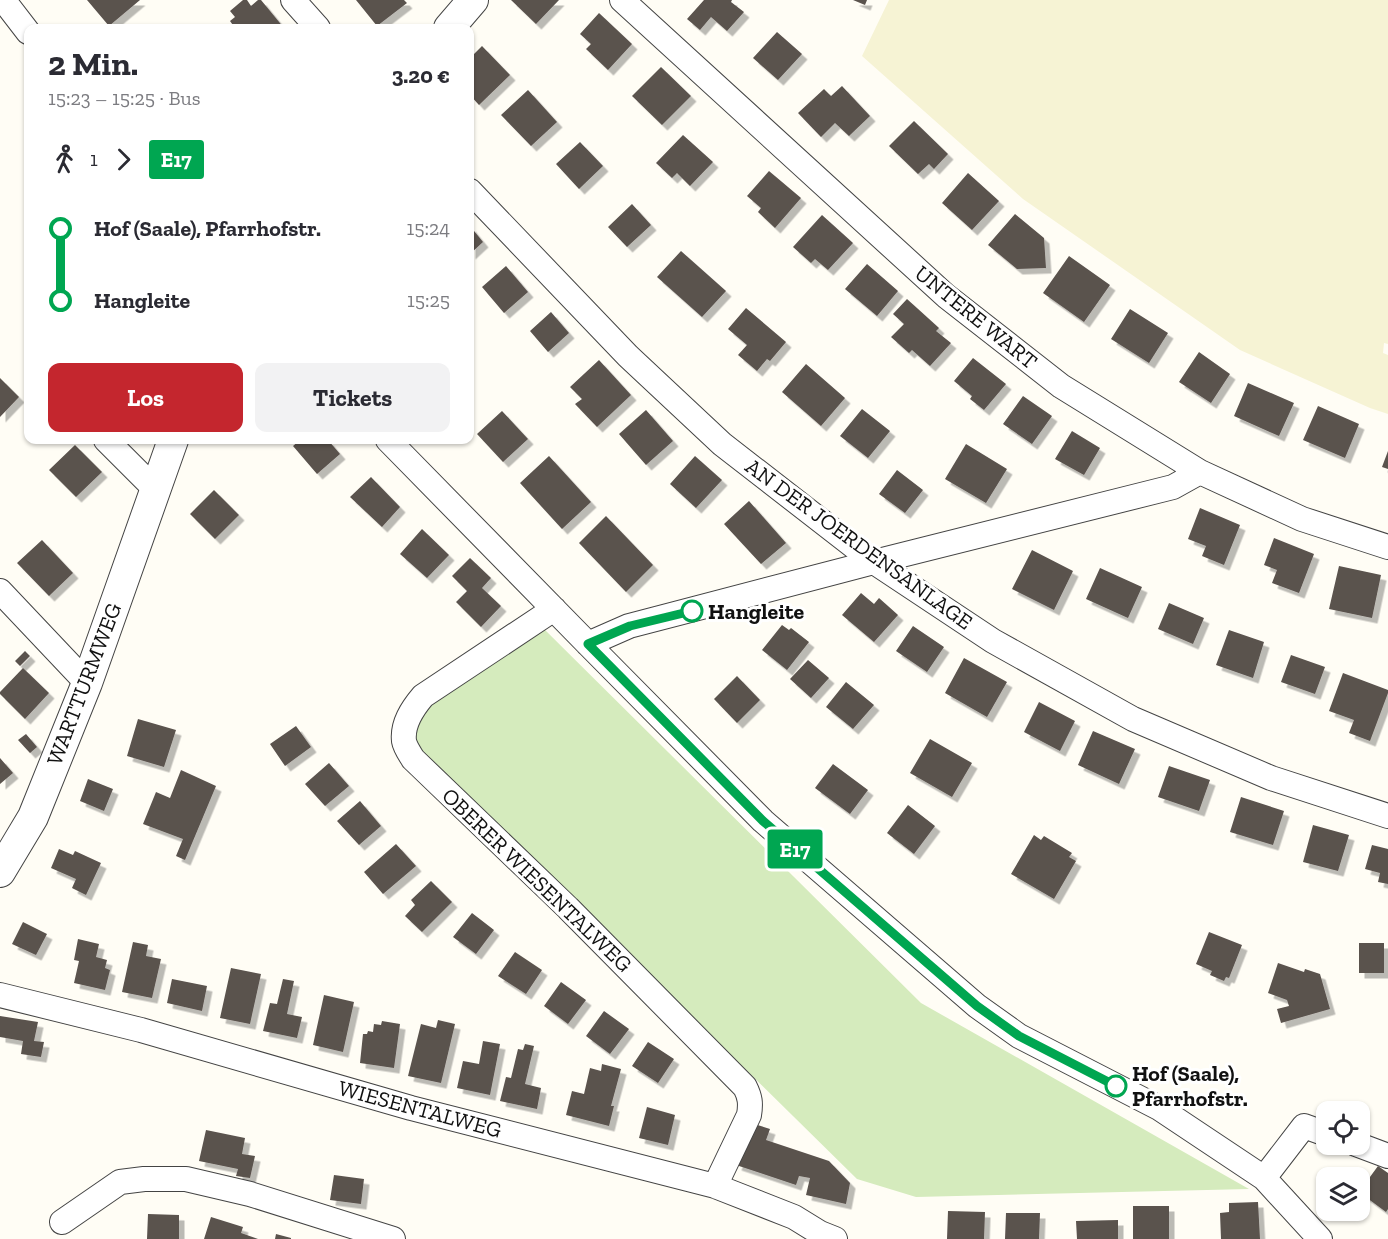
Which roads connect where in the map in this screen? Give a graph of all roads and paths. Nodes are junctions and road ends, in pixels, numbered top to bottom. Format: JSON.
{"nodes":[{"id":1,"x":2,"y":0,"type":"edge"},
{"id":2,"x":293,"y":0,"type":"edge"},
{"id":3,"x":473,"y":0,"type":"edge"},
{"id":4,"x":622,"y":0,"type":"edge"},
{"id":5,"x":314,"y":24,"type":"edge"},
{"id":6,"x":452,"y":24,"type":"edge"},
{"id":7,"x":24,"y":27,"type":"edge"},
{"id":8,"x":474,"y":195,"type":"edge"},
{"id":9,"x":110,"y":444,"type":"edge"},
{"id":10,"x":172,"y":444,"type":"edge"},
{"id":11,"x":392,"y":444,"type":"edge"},
{"id":12,"x":1200,"y":472,"type":"junction"},
{"id":13,"x":155,"y":489,"type":"junction"},
{"id":14,"x":1388,"y":548,"type":"edge"},
{"id":15,"x":874,"y":561,"type":"junction"},
{"id":16,"x":0,"y":591,"type":"edge"},
{"id":17,"x":554,"y":609,"type":"junction"},
{"id":18,"x":588,"y":644,"type":"junction"},
{"id":19,"x":87,"y":683,"type":"junction"},
{"id":20,"x":1388,"y":816,"type":"edge"},
{"id":21,"x":0,"y":872,"type":"edge"},
{"id":22,"x":0,"y":995,"type":"edge"},
{"id":23,"x":1316,"y":1130,"type":"edge"},
{"id":24,"x":1370,"y":1149,"type":"edge"},
{"id":25,"x":1388,"y":1156,"type":"edge"},
{"id":26,"x":1264,"y":1178,"type":"junction"},
{"id":27,"x":715,"y":1186,"type":"junction"},
{"id":28,"x":62,"y":1222,"type":"dead end"},
{"id":29,"x":393,"y":1239,"type":"edge"},
{"id":30,"x":834,"y":1239,"type":"edge"},
{"id":31,"x":1320,"y":1239,"type":"edge"}],
"edges":[{"from":1,"to":7,"type":"street"},
{"from":2,"to":5,"type":"street"},
{"from":3,"to":6,"type":"street"},
{"from":4,"to":12,"type":"street","name":"UNTERE WART"},
{"from":8,"to":15,"type":"street","name":"AN DER JOERDENSANLAGE"},
{"from":9,"to":13,"type":"street"},
{"from":10,"to":13,"type":"street","name":"WARTTURMWEG"},
{"from":11,"to":17,"type":"street"},
{"from":12,"to":14,"type":"street","name":"UNTERE WART"},
{"from":12,"to":15,"type":"street"},
{"from":13,"to":19,"type":"street","name":"WARTTURMWEG"},
{"from":15,"to":18,"type":"street"},
{"from":15,"to":20,"type":"street","name":"AN DER JOERDENSANLAGE"},
{"from":16,"to":19,"type":"street"},
{"from":17,"to":18,"type":"street"},
{"from":17,"to":27,"type":"street","name":"OBERER WIESENTALWEG"},
{"from":18,"to":26,"type":"street"},
{"from":19,"to":21,"type":"street","name":"WARTTURMWEG"},
{"from":22,"to":27,"type":"street","name":"WIESENTALWEG"},
{"from":23,"to":26,"type":"street"},
{"from":24,"to":25,"type":"street"},
{"from":26,"to":31,"type":"street"},
{"from":27,"to":30,"type":"street","name":"WIESENTALWEG"},
{"from":28,"to":29,"type":"street"}]}
